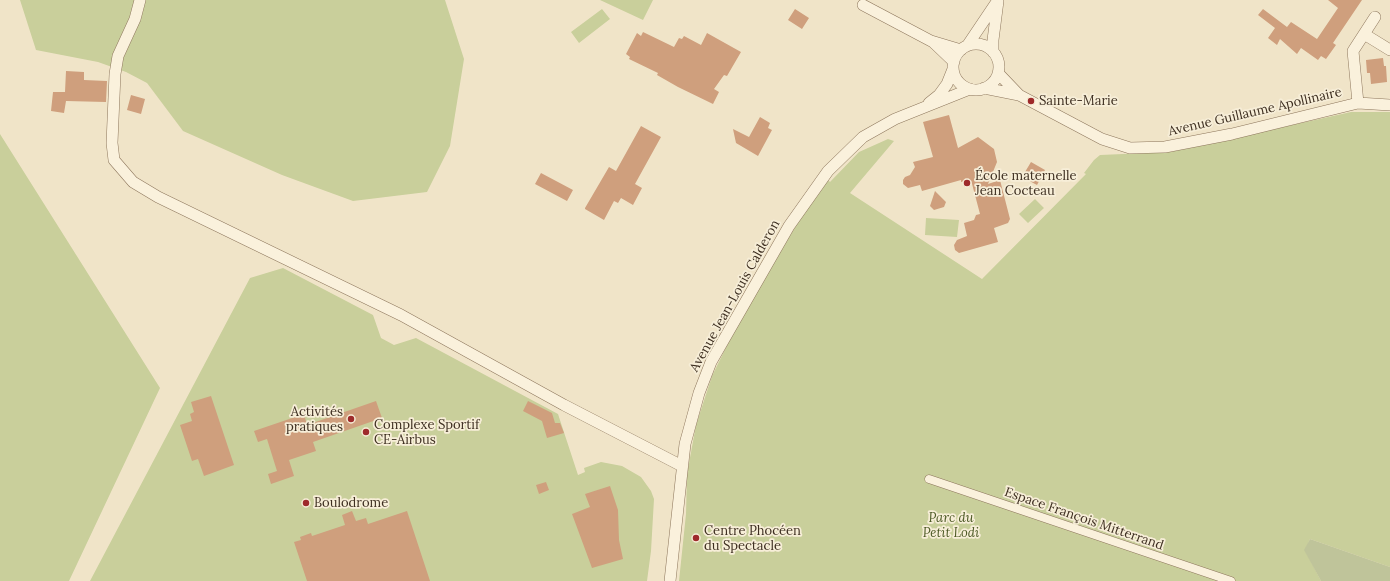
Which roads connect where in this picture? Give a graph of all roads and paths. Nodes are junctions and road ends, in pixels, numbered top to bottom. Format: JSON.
{"nodes":[{"id":1,"x":140,"y":0,"type":"edge"},
{"id":2,"x":998,"y":0,"type":"edge"},
{"id":3,"x":863,"y":4,"type":"dead end"},
{"id":4,"x":1375,"y":17,"type":"dead end"},
{"id":5,"x":1364,"y":34,"type":"junction"},
{"id":6,"x":931,"y":41,"type":"junction"},
{"id":7,"x":964,"y":48,"type":"junction"},
{"id":8,"x":1390,"y":50,"type":"edge"},
{"id":9,"x":993,"y":52,"type":"junction"},
{"id":10,"x":954,"y":65,"type":"junction"},
{"id":11,"x":998,"y":73,"type":"junction"},
{"id":12,"x":984,"y":88,"type":"junction"},
{"id":13,"x":970,"y":89,"type":"junction"},
{"id":14,"x":1018,"y":95,"type":"junction"},
{"id":15,"x":1358,"y":103,"type":"junction"},
{"id":16,"x":1390,"y":105,"type":"edge"},
{"id":17,"x":922,"y":109,"type":"junction"},
{"id":18,"x":682,"y":466,"type":"junction"},
{"id":19,"x":929,"y":479,"type":"dead end"},
{"id":20,"x":670,"y":581,"type":"edge"},
{"id":21,"x":1231,"y":581,"type":"edge"}],
"edges":[{"from":1,"to":18,"type":"street"},
{"from":2,"to":7,"type":"street","name":"Avenue Jean-Louis Calderon"},
{"from":2,"to":9,"type":"street","name":"Avenue Jean-Louis Calderon"},
{"from":3,"to":6,"type":"street"},
{"from":4,"to":5,"type":"street"},
{"from":5,"to":8,"type":"street"},
{"from":5,"to":15,"type":"street"},
{"from":6,"to":7,"type":"street"},
{"from":6,"to":10,"type":"street"},
{"from":7,"to":9,"type":"street"},
{"from":7,"to":10,"type":"street","name":"Avenue Jean-Louis Calderon"},
{"from":9,"to":11,"type":"street","name":"Avenue Jean-Louis Calderon"},
{"from":10,"to":13,"type":"street"},
{"from":10,"to":17,"type":"street","name":"Avenue Jean-Louis Calderon"},
{"from":11,"to":12,"type":"street"},
{"from":11,"to":14,"type":"street","name":"Avenue Guillaume Apollinaire"},
{"from":12,"to":13,"type":"street","name":"Avenue Jean-Louis Calderon"},
{"from":12,"to":14,"type":"street","name":"Avenue Guillaume Apollinaire"},
{"from":13,"to":17,"type":"street","name":"Avenue Jean-Louis Calderon"},
{"from":14,"to":15,"type":"street","name":"Avenue Guillaume Apollinaire"},
{"from":15,"to":16,"type":"street","name":"Avenue Guillaume Apollinaire"},
{"from":17,"to":18,"type":"street","name":"Avenue Jean-Louis Calderon"},
{"from":18,"to":20,"type":"street","name":"Avenue Jean-Louis Calderon"},
{"from":19,"to":21,"type":"street","name":"Espace François Mitterrand"}]}
